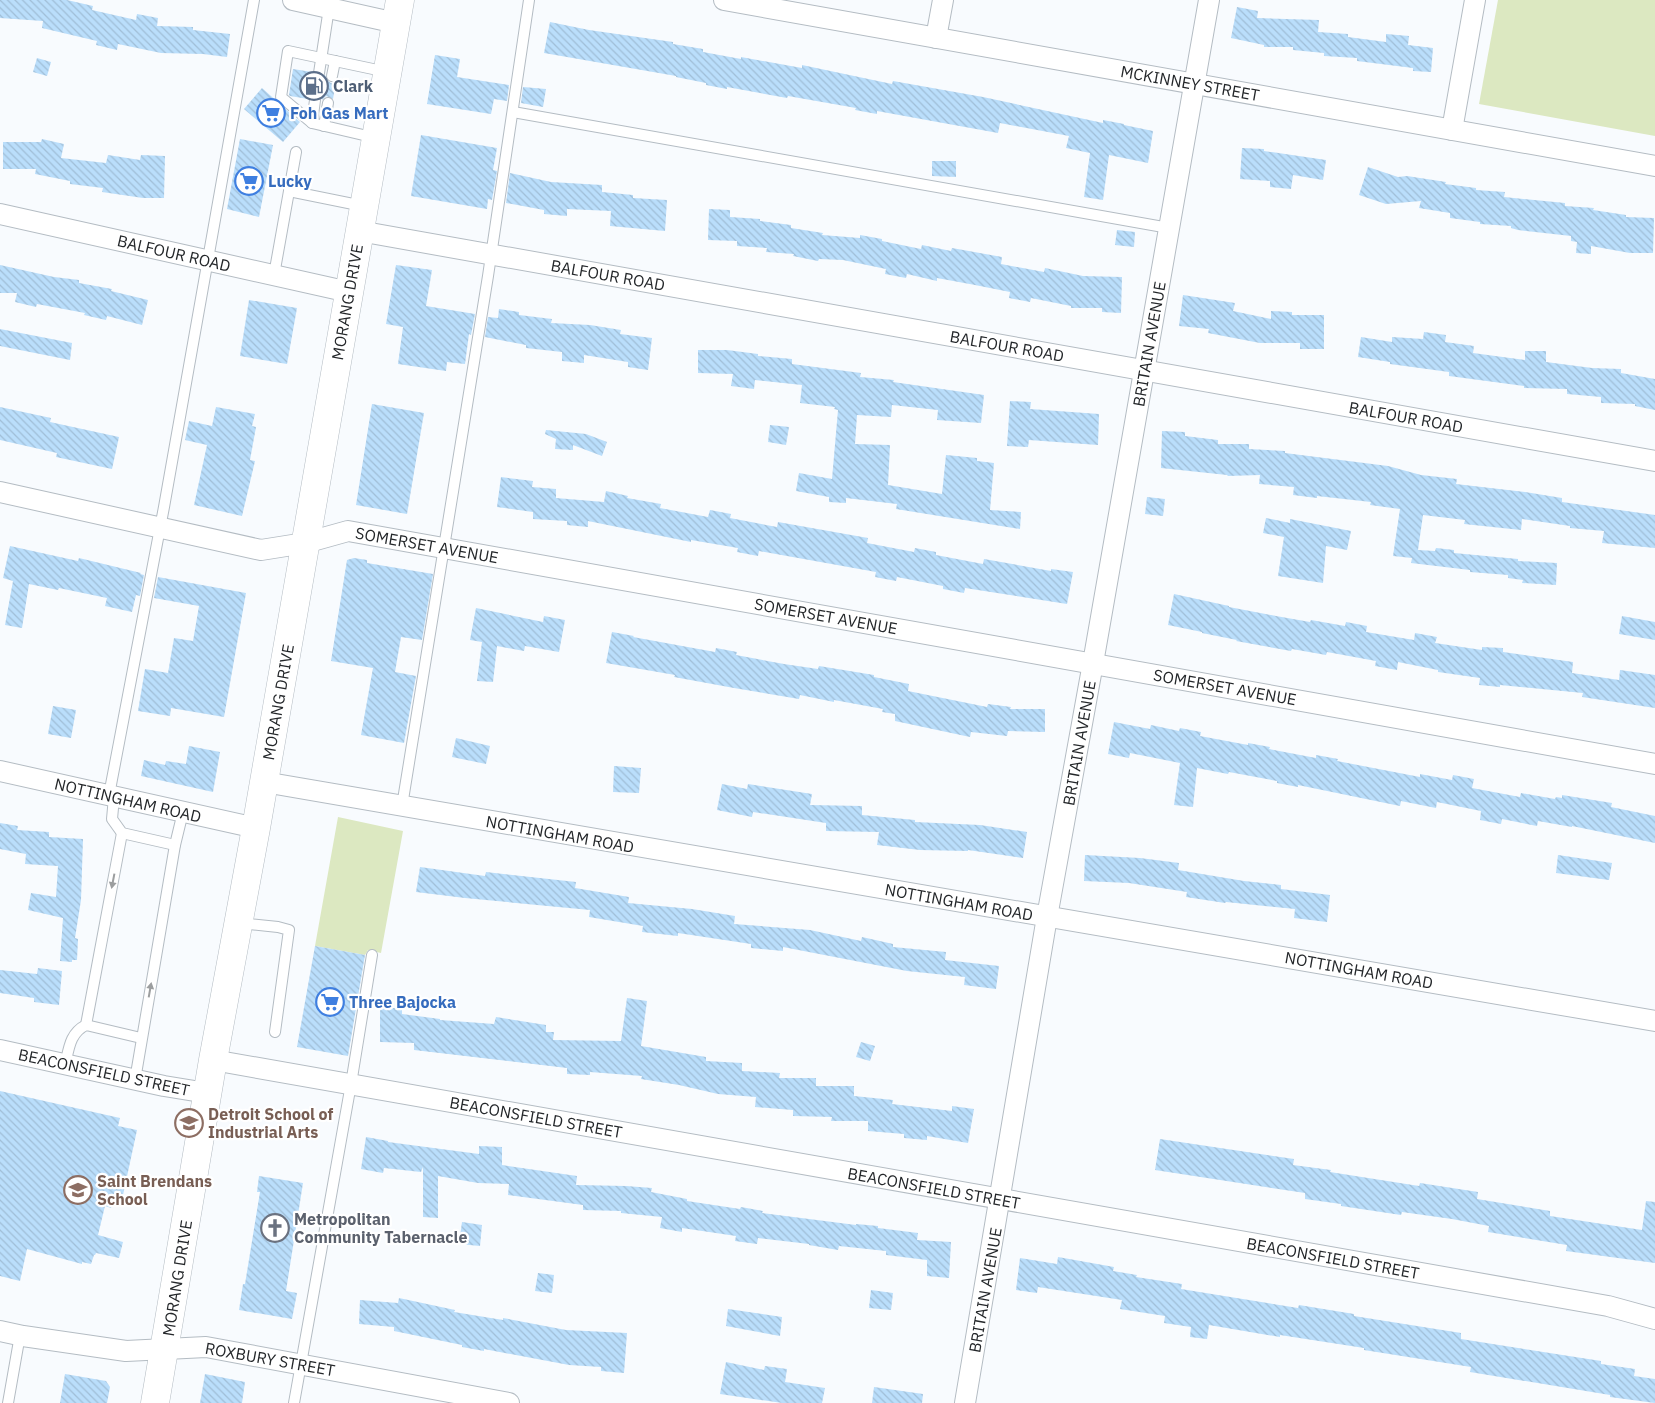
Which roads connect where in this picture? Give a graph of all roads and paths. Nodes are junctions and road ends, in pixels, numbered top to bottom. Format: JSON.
{"nodes":[{"id":1,"x":254,"y":0,"type":"edge"},
{"id":2,"x":292,"y":0,"type":"edge"},
{"id":3,"x":529,"y":0,"type":"edge"},
{"id":4,"x":724,"y":0,"type":"edge"},
{"id":5,"x":943,"y":0,"type":"edge"},
{"id":6,"x":1209,"y":0,"type":"edge"},
{"id":7,"x":1475,"y":0,"type":"edge"},
{"id":8,"x":329,"y":8,"type":"junction"},
{"id":9,"x":398,"y":12,"type":"edge"},
{"id":10,"x":936,"y":38,"type":"junction"},
{"id":11,"x":322,"y":58,"type":"junction"},
{"id":12,"x":335,"y":62,"type":"junction"},
{"id":13,"x":387,"y":72,"type":"junction"},
{"id":14,"x":319,"y":73,"type":"dead end"},
{"id":15,"x":332,"y":76,"type":"dead end"},
{"id":16,"x":1195,"y":84,"type":"junction"},
{"id":17,"x":315,"y":100,"type":"dead end"},
{"id":18,"x":328,"y":102,"type":"dead end"},
{"id":19,"x":513,"y":112,"type":"junction"},
{"id":20,"x":312,"y":123,"type":"junction"},
{"id":21,"x":324,"y":126,"type":"junction"},
{"id":22,"x":1452,"y":130,"type":"junction"},
{"id":23,"x":376,"y":138,"type":"junction"},
{"id":24,"x":296,"y":152,"type":"dead end"},
{"id":25,"x":1655,"y":166,"type":"edge"},
{"id":26,"x":289,"y":191,"type":"junction"},
{"id":27,"x":0,"y":214,"type":"edge"},
{"id":28,"x":361,"y":219,"type":"junction"},
{"id":29,"x":1169,"y":228,"type":"junction"},
{"id":30,"x":492,"y":254,"type":"junction"},
{"id":31,"x":207,"y":260,"type":"junction"},
{"id":32,"x":274,"y":275,"type":"junction"},
{"id":33,"x":349,"y":292,"type":"junction"},
{"id":34,"x":1144,"y":371,"type":"junction"},
{"id":35,"x":1655,"y":461,"type":"edge"},
{"id":36,"x":0,"y":492,"type":"edge"},
{"id":37,"x":160,"y":528,"type":"junction"},
{"id":38,"x":305,"y":543,"type":"junction"},
{"id":39,"x":445,"y":548,"type":"junction"},
{"id":40,"x":1093,"y":663,"type":"junction"},
{"id":41,"x":1655,"y":764,"type":"edge"},
{"id":42,"x":0,"y":771,"type":"edge"},
{"id":43,"x":264,"y":782,"type":"junction"},
{"id":44,"x":112,"y":796,"type":"junction"},
{"id":45,"x":402,"y":806,"type":"junction"},
{"id":46,"x":183,"y":812,"type":"junction"},
{"id":47,"x":256,"y":828,"type":"junction"},
{"id":48,"x":122,"y":833,"type":"junction"},
{"id":49,"x":176,"y":845,"type":"junction"},
{"id":50,"x":1047,"y":916,"type":"junction"},
{"id":51,"x":238,"y":923,"type":"junction"},
{"id":52,"x":372,"y":955,"type":"dead end"},
{"id":53,"x":1655,"y":1022,"type":"edge"},
{"id":54,"x":86,"y":1025,"type":"junction"},
{"id":55,"x":275,"y":1032,"type":"dead end"},
{"id":56,"x":141,"y":1038,"type":"junction"},
{"id":57,"x":0,"y":1050,"type":"edge"},
{"id":58,"x":213,"y":1060,"type":"junction"},
{"id":59,"x":65,"y":1065,"type":"junction"},
{"id":60,"x":135,"y":1080,"type":"junction"},
{"id":61,"x":351,"y":1084,"type":"junction"},
{"id":62,"x":208,"y":1093,"type":"junction"},
{"id":63,"x":1001,"y":1200,"type":"junction"},
{"id":64,"x":1655,"y":1319,"type":"edge"},
{"id":65,"x":0,"y":1331,"type":"edge"},
{"id":66,"x":20,"y":1335,"type":"junction"},
{"id":67,"x":165,"y":1348,"type":"junction"},
{"id":68,"x":301,"y":1364,"type":"junction"},
{"id":69,"x":8,"y":1403,"type":"edge"},
{"id":70,"x":155,"y":1403,"type":"edge"},
{"id":71,"x":294,"y":1403,"type":"edge"},
{"id":72,"x":509,"y":1403,"type":"edge"},
{"id":73,"x":965,"y":1403,"type":"edge"}],
"edges":[{"from":1,"to":31,"type":"lane"},
{"from":2,"to":8,"type":"street"},
{"from":3,"to":19,"type":"lane"},
{"from":4,"to":10,"type":"street","name":"MCKINNEY STREET"},
{"from":5,"to":10,"type":"street"},
{"from":6,"to":16,"type":"street","name":"BRITAIN AVENUE"},
{"from":7,"to":22,"type":"street"},
{"from":8,"to":9,"type":"street"},
{"from":8,"to":11,"type":"lane"},
{"from":9,"to":13,"type":"street","name":"MORANG DRIVE"},
{"from":10,"to":16,"type":"street","name":"MCKINNEY STREET"},
{"from":11,"to":12,"type":"lane"},
{"from":11,"to":14,"type":"lane"},
{"from":11,"to":20,"type":"lane"},
{"from":12,"to":13,"type":"lane"},
{"from":12,"to":15,"type":"lane"},
{"from":13,"to":23,"type":"street","name":"MORANG DRIVE"},
{"from":16,"to":22,"type":"street","name":"MCKINNEY STREET"},
{"from":16,"to":29,"type":"street","name":"BRITAIN AVENUE"},
{"from":17,"to":20,"type":"lane"},
{"from":18,"to":21,"type":"lane"},
{"from":19,"to":29,"type":"lane"},
{"from":19,"to":30,"type":"lane"},
{"from":20,"to":21,"type":"lane"},
{"from":21,"to":23,"type":"lane"},
{"from":22,"to":25,"type":"street","name":"MCKINNEY STREET"},
{"from":23,"to":28,"type":"street","name":"MORANG DRIVE"},
{"from":24,"to":26,"type":"lane"},
{"from":26,"to":28,"type":"lane"},
{"from":26,"to":32,"type":"lane"},
{"from":27,"to":31,"type":"street","name":"BALFOUR ROAD"},
{"from":28,"to":30,"type":"street","name":"BALFOUR ROAD"},
{"from":28,"to":33,"type":"street","name":"MORANG DRIVE"},
{"from":29,"to":34,"type":"street","name":"BRITAIN AVENUE"},
{"from":30,"to":34,"type":"street","name":"BALFOUR ROAD"},
{"from":30,"to":39,"type":"lane"},
{"from":31,"to":32,"type":"street","name":"BALFOUR ROAD"},
{"from":31,"to":37,"type":"lane"},
{"from":32,"to":33,"type":"street","name":"BALFOUR ROAD"},
{"from":33,"to":38,"type":"street","name":"MORANG DRIVE"},
{"from":34,"to":35,"type":"street","name":"BALFOUR ROAD"},
{"from":34,"to":40,"type":"street","name":"BRITAIN AVENUE"},
{"from":36,"to":37,"type":"street","name":"SOMERSET AVENUE"},
{"from":37,"to":38,"type":"street","name":"SOMERSET AVENUE"},
{"from":37,"to":44,"type":"lane"},
{"from":38,"to":39,"type":"street","name":"SOMERSET AVENUE"},
{"from":38,"to":43,"type":"street","name":"MORANG DRIVE"},
{"from":39,"to":40,"type":"street","name":"SOMERSET AVENUE"},
{"from":39,"to":45,"type":"lane"},
{"from":40,"to":41,"type":"street","name":"SOMERSET AVENUE"},
{"from":40,"to":50,"type":"street","name":"BRITAIN AVENUE"},
{"from":42,"to":44,"type":"street","name":"NOTTINGHAM ROAD"},
{"from":43,"to":45,"type":"street","name":"NOTTINGHAM ROAD"},
{"from":43,"to":47,"type":"street","name":"MORANG DRIVE"},
{"from":44,"to":46,"type":"street","name":"NOTTINGHAM ROAD"},
{"from":44,"to":48,"type":"lane"},
{"from":45,"to":50,"type":"street","name":"NOTTINGHAM ROAD"},
{"from":46,"to":47,"type":"street","name":"NOTTINGHAM ROAD"},
{"from":46,"to":49,"type":"lane"},
{"from":47,"to":51,"type":"street","name":"MORANG DRIVE"},
{"from":48,"to":49,"type":"lane"},
{"from":48,"to":54,"type":"lane","one_way":true},
{"from":56,"to":49,"type":"lane","one_way":true},
{"from":50,"to":53,"type":"street","name":"NOTTINGHAM ROAD"},
{"from":50,"to":63,"type":"street","name":"BRITAIN AVENUE"},
{"from":51,"to":55,"type":"lane"},
{"from":51,"to":58,"type":"street","name":"MORANG DRIVE"},
{"from":52,"to":61,"type":"lane"},
{"from":54,"to":56,"type":"lane"},
{"from":54,"to":59,"type":"lane"},
{"from":56,"to":60,"type":"lane"},
{"from":57,"to":59,"type":"street","name":"BEACONSFIELD STREET"},
{"from":58,"to":61,"type":"street","name":"BEACONSFIELD STREET"},
{"from":58,"to":62,"type":"street","name":"MORANG DRIVE"},
{"from":59,"to":60,"type":"street","name":"BEACONSFIELD STREET"},
{"from":60,"to":62,"type":"street","name":"BEACONSFIELD STREET"},
{"from":61,"to":63,"type":"street","name":"BEACONSFIELD STREET"},
{"from":61,"to":68,"type":"lane"},
{"from":62,"to":67,"type":"street","name":"MORANG DRIVE"},
{"from":63,"to":64,"type":"street","name":"BEACONSFIELD STREET"},
{"from":63,"to":73,"type":"street","name":"BRITAIN AVENUE"},
{"from":65,"to":66,"type":"street","name":"ROXBURY STREET"},
{"from":66,"to":67,"type":"street","name":"ROXBURY STREET"},
{"from":66,"to":69,"type":"lane"},
{"from":67,"to":68,"type":"street","name":"ROXBURY STREET"},
{"from":67,"to":70,"type":"street","name":"MORANG DRIVE"},
{"from":68,"to":71,"type":"lane"},
{"from":68,"to":72,"type":"street","name":"ROXBURY STREET"}]}
